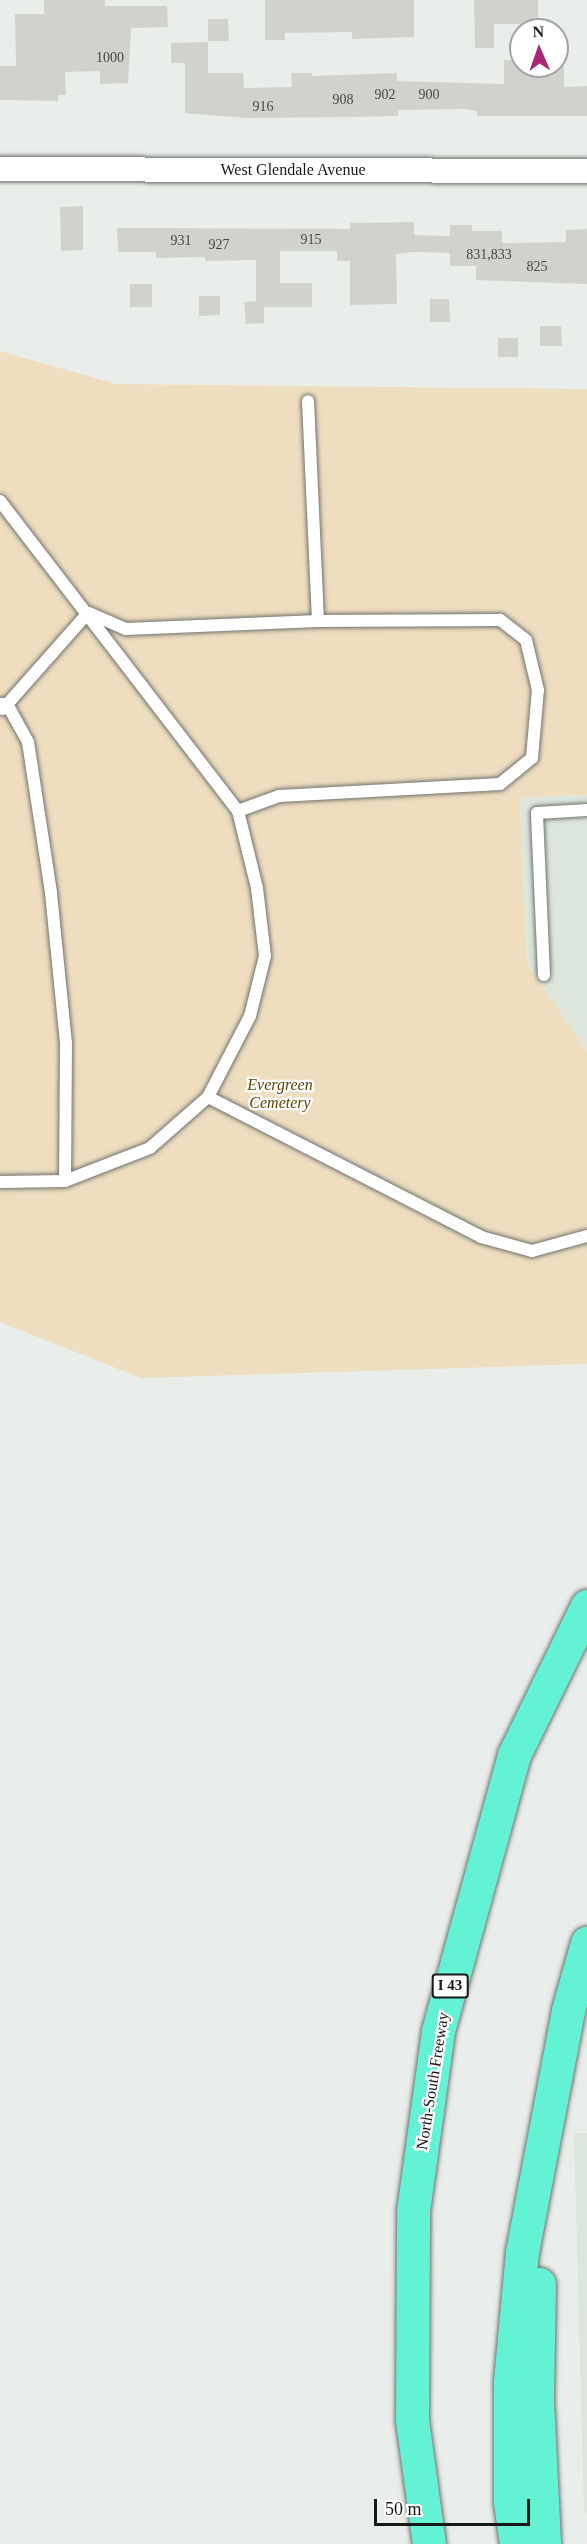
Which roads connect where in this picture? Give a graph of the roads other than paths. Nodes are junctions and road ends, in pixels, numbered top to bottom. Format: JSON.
{"nodes":[{"id":1,"x":0,"y":169,"type":"edge"},
{"id":2,"x":587,"y":171,"type":"edge"},
{"id":3,"x":308,"y":401,"type":"dead end"},
{"id":4,"x":0,"y":501,"type":"edge"},
{"id":5,"x":88,"y":613,"type":"junction"},
{"id":6,"x":318,"y":621,"type":"junction"},
{"id":7,"x":2,"y":707,"type":"edge"},
{"id":8,"x":587,"y":810,"type":"edge"},
{"id":9,"x":238,"y":811,"type":"junction"},
{"id":10,"x":544,"y":975,"type":"dead end"},
{"id":11,"x":208,"y":1097,"type":"junction"},
{"id":12,"x":65,"y":1181,"type":"junction"},
{"id":13,"x":0,"y":1182,"type":"edge"},
{"id":14,"x":587,"y":1236,"type":"edge"},
{"id":15,"x":587,"y":1606,"type":"edge"},
{"id":16,"x":587,"y":1943,"type":"edge"},
{"id":17,"x":542,"y":2132,"type":"junction"},
{"id":18,"x":426,"y":2535,"type":"edge"},
{"id":19,"x":516,"y":2544,"type":"edge"},
{"id":20,"x":544,"y":2544,"type":"edge"}],
"edges":[{"from":1,"to":2,"type":"street","name":"West Glendale Avenue"},
{"from":3,"to":6,"type":"lane"},
{"from":4,"to":5,"type":"lane"},
{"from":5,"to":6,"type":"lane"},
{"from":5,"to":7,"type":"lane"},
{"from":5,"to":9,"type":"lane"},
{"from":6,"to":9,"type":"lane"},
{"from":7,"to":12,"type":"lane"},
{"from":8,"to":10,"type":"lane"},
{"from":9,"to":11,"type":"lane"},
{"from":11,"to":12,"type":"lane"},
{"from":11,"to":14,"type":"lane"},
{"from":12,"to":13,"type":"lane"},
{"from":15,"to":18,"type":"highway","name":"North-South Freeway","number":"I 43"},
{"from":16,"to":17,"type":"highway"},
{"from":17,"to":19,"type":"highway"},
{"from":17,"to":20,"type":"highway"}]}
